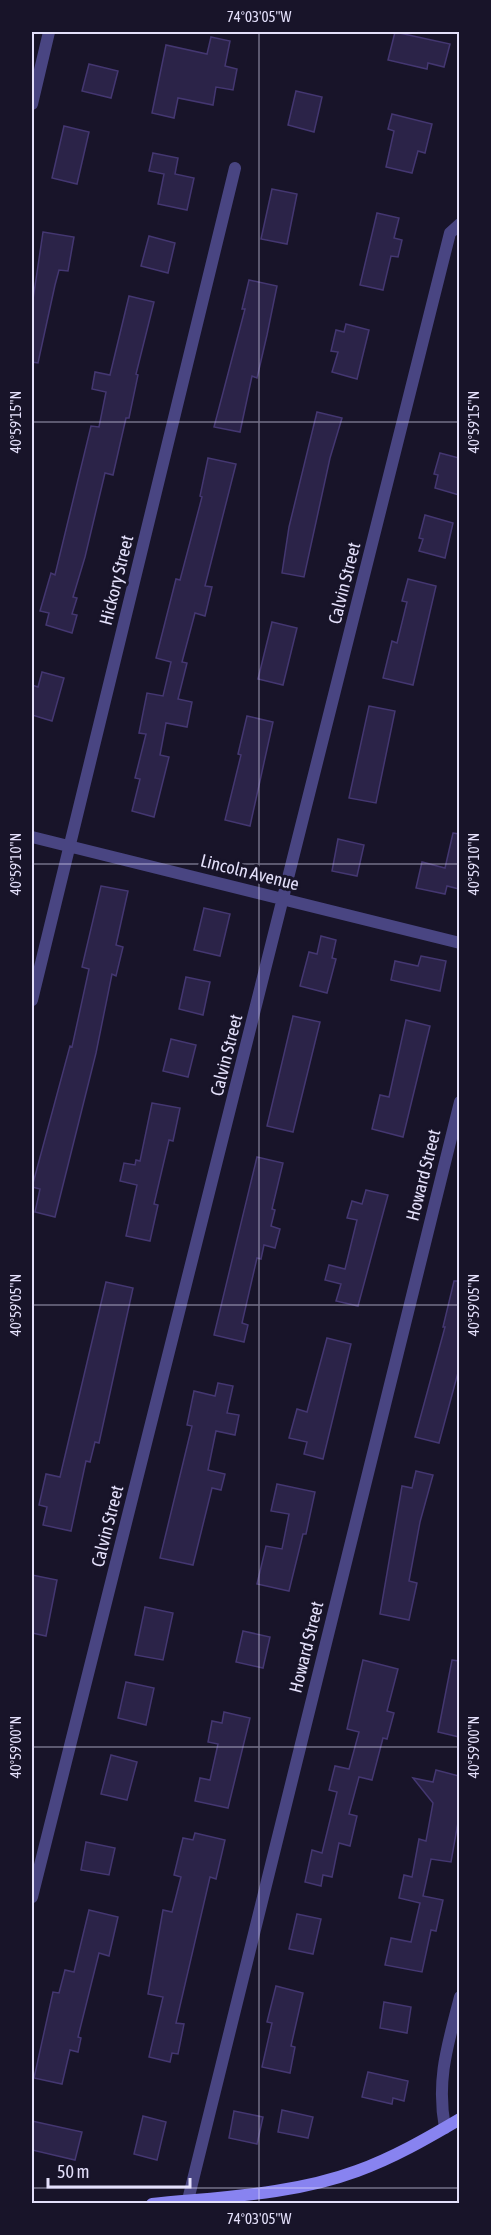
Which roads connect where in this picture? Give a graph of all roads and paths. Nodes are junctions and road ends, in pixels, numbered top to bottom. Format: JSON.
{"nodes":[{"id":1,"x":49,"y":32,"type":"edge"},
{"id":2,"x":32,"y":104,"type":"edge"},
{"id":3,"x":235,"y":168,"type":"dead end"},
{"id":4,"x":459,"y":224,"type":"edge"},
{"id":5,"x":32,"y":837,"type":"edge"},
{"id":6,"x":70,"y":846,"type":"junction"},
{"id":7,"x":284,"y":899,"type":"junction"},
{"id":8,"x":459,"y":942,"type":"edge"},
{"id":9,"x":32,"y":1000,"type":"edge"},
{"id":10,"x":459,"y":1102,"type":"edge"},
{"id":11,"x":32,"y":1897,"type":"edge"},
{"id":12,"x":459,"y":1998,"type":"edge"},
{"id":13,"x":459,"y":2119,"type":"edge"},
{"id":14,"x":445,"y":2128,"type":"junction"},
{"id":15,"x":188,"y":2200,"type":"junction"},
{"id":16,"x":152,"y":2204,"type":"edge"}],
"edges":[{"from":1,"to":2,"type":"street"},
{"from":3,"to":6,"type":"street","name":"Hickory Street"},
{"from":4,"to":7,"type":"street","name":"Calvin Street"},
{"from":5,"to":6,"type":"street","name":"Lincoln Avenue"},
{"from":6,"to":7,"type":"street","name":"Lincoln Avenue"},
{"from":6,"to":9,"type":"street","name":"Hickory Street"},
{"from":7,"to":8,"type":"street","name":"Lincoln Avenue"},
{"from":7,"to":11,"type":"street","name":"Calvin Street"},
{"from":10,"to":15,"type":"street","name":"Howard Street"},
{"from":12,"to":14,"type":"street"},
{"from":13,"to":14,"type":"main road"},
{"from":14,"to":15,"type":"main road"},
{"from":15,"to":16,"type":"main road"}]}
